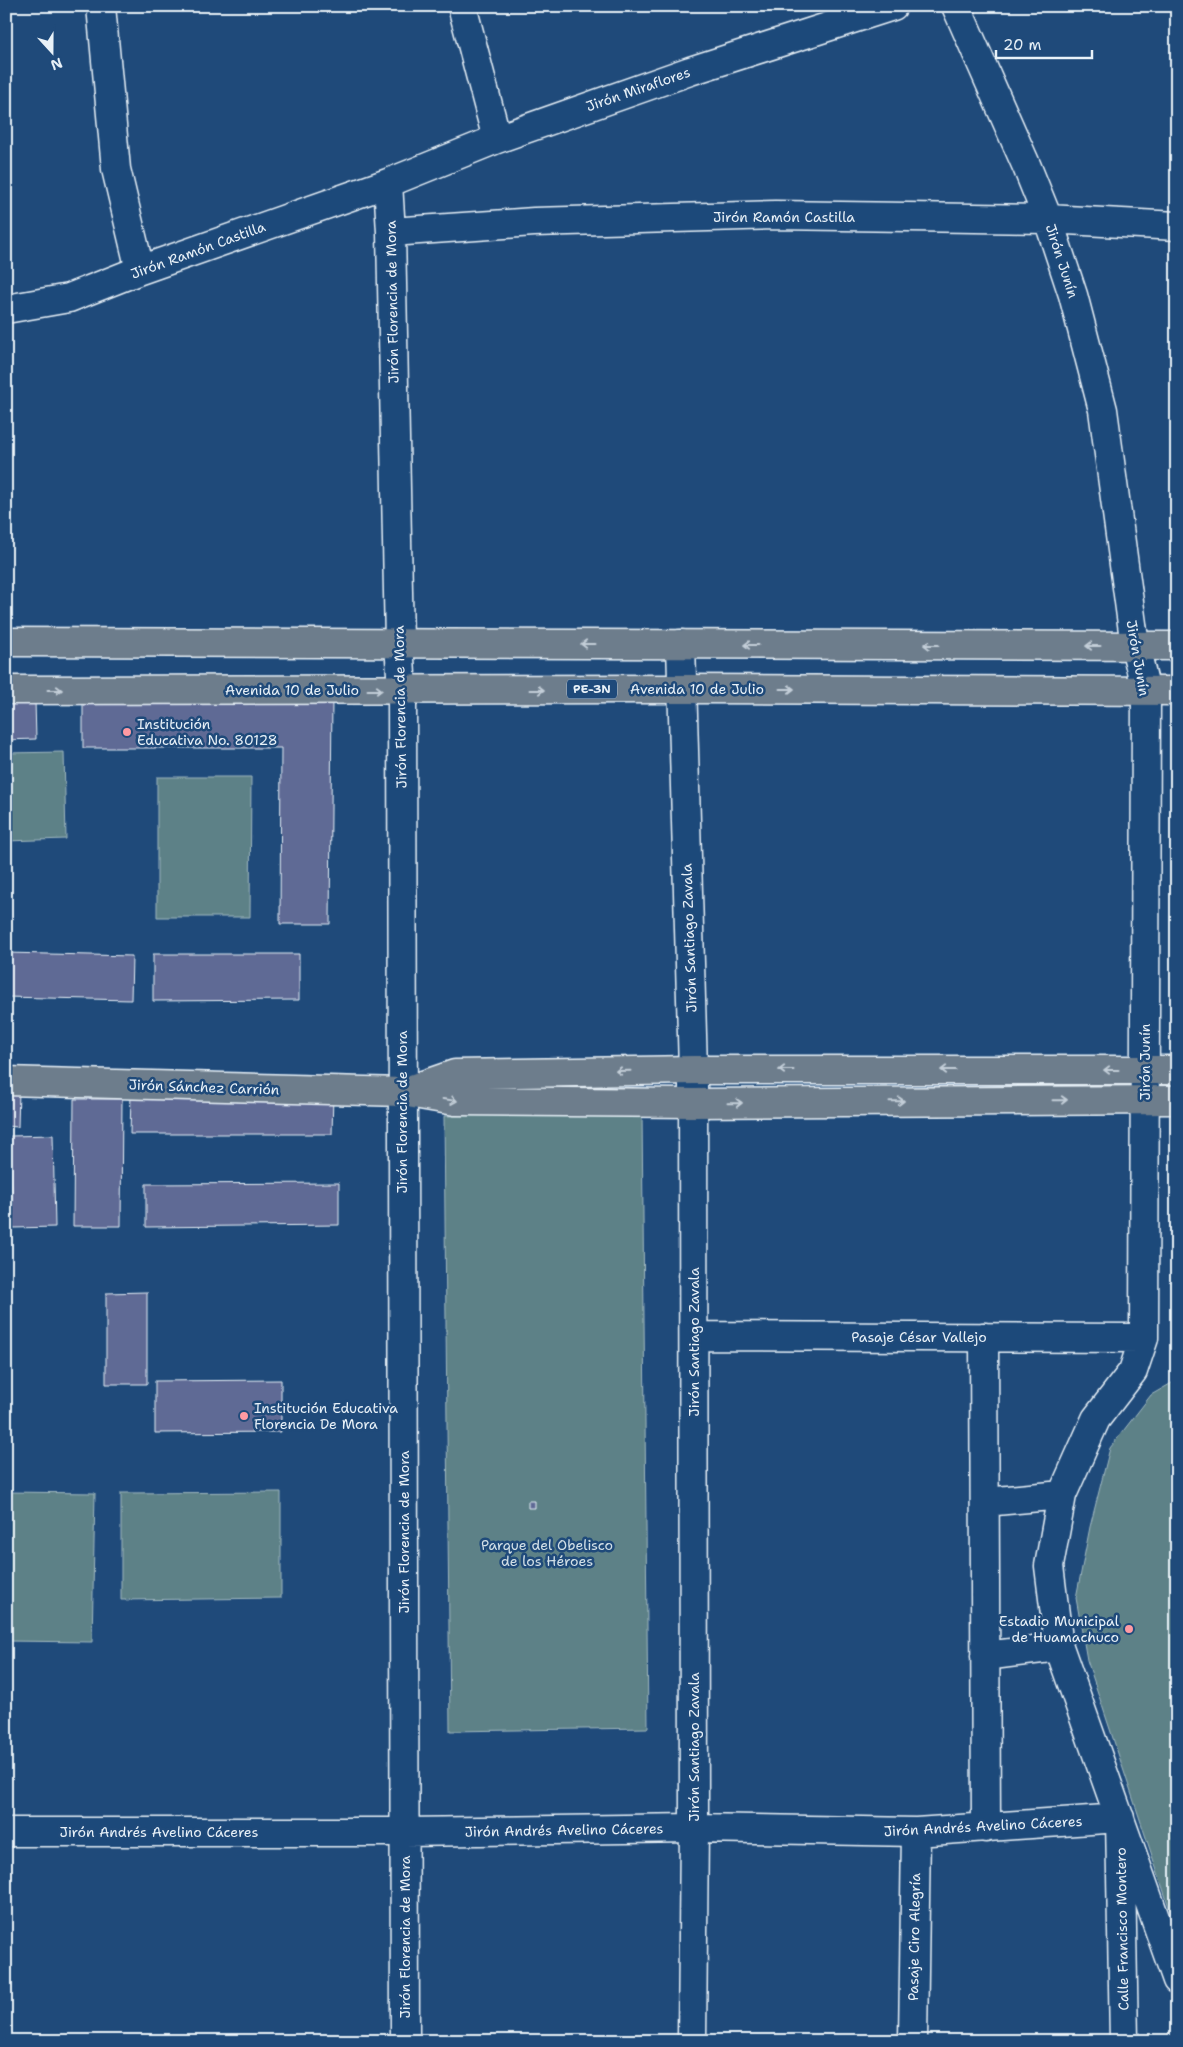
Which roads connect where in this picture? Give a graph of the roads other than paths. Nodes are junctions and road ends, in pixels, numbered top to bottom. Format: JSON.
{"nodes":[{"id":1,"x":101,"y":6,"type":"edge"},
{"id":2,"x":462,"y":6,"type":"edge"},
{"id":3,"x":893,"y":6,"type":"edge"},
{"id":4,"x":956,"y":6,"type":"edge"},
{"id":5,"x":496,"y":139,"type":"junction"},
{"id":6,"x":388,"y":183,"type":"junction"},
{"id":7,"x":1048,"y":219,"type":"junction"},
{"id":8,"x":1177,"y":226,"type":"edge"},
{"id":9,"x":391,"y":232,"type":"junction"},
{"id":10,"x":140,"y":270,"type":"junction"},
{"id":11,"x":6,"y":309,"type":"edge"},
{"id":12,"x":6,"y":642,"type":"edge"},
{"id":13,"x":399,"y":643,"type":"junction"},
{"id":14,"x":681,"y":644,"type":"junction"},
{"id":15,"x":1135,"y":646,"type":"junction"},
{"id":16,"x":1177,"y":646,"type":"edge"},
{"id":17,"x":682,"y":689,"type":"junction"},
{"id":18,"x":6,"y":690,"type":"edge"},
{"id":19,"x":402,"y":690,"type":"junction"},
{"id":20,"x":1146,"y":691,"type":"junction"},
{"id":21,"x":1177,"y":691,"type":"edge"},
{"id":22,"x":694,"y":1070,"type":"junction"},
{"id":23,"x":1145,"y":1070,"type":"junction"},
{"id":24,"x":1177,"y":1070,"type":"edge"},
{"id":25,"x":6,"y":1081,"type":"edge"},
{"id":26,"x":402,"y":1092,"type":"junction"},
{"id":27,"x":1145,"y":1099,"type":"junction"},
{"id":28,"x":1177,"y":1100,"type":"edge"},
{"id":29,"x":693,"y":1103,"type":"junction"},
{"id":30,"x":694,"y":1336,"type":"junction"},
{"id":31,"x":984,"y":1337,"type":"junction"},
{"id":32,"x":1144,"y":1338,"type":"junction"},
{"id":33,"x":1062,"y":1495,"type":"junction"},
{"id":34,"x":985,"y":1502,"type":"junction"},
{"id":35,"x":1059,"y":1647,"type":"junction"},
{"id":36,"x":986,"y":1656,"type":"junction"},
{"id":37,"x":1120,"y":1818,"type":"junction"},
{"id":38,"x":694,"y":1828,"type":"junction"},
{"id":39,"x":986,"y":1828,"type":"junction"},
{"id":40,"x":6,"y":1832,"type":"edge"},
{"id":41,"x":405,"y":1832,"type":"junction"},
{"id":42,"x":916,"y":1832,"type":"junction"},
{"id":43,"x":1177,"y":1980,"type":"edge"},
{"id":44,"x":405,"y":2041,"type":"edge"},
{"id":45,"x":692,"y":2041,"type":"edge"},
{"id":46,"x":912,"y":2041,"type":"edge"},
{"id":47,"x":1124,"y":2041,"type":"edge"}],
"edges":[{"from":1,"to":10,"type":"street"},
{"from":2,"to":5,"type":"street"},
{"from":3,"to":5,"type":"street","name":"Jirón Miraflores"},
{"from":4,"to":7,"type":"street","name":"Jirón Junín"},
{"from":5,"to":6,"type":"street","name":"Jirón Miraflores"},
{"from":6,"to":9,"type":"street","name":"Jirón Florencia de Mora"},
{"from":6,"to":10,"type":"street","name":"Jirón Ramón Castilla"},
{"from":7,"to":8,"type":"street","name":"Jirón Ramón Castilla"},
{"from":7,"to":9,"type":"street","name":"Jirón Ramón Castilla"},
{"from":7,"to":15,"type":"street","name":"Jirón Junín"},
{"from":9,"to":13,"type":"street","name":"Jirón Florencia de Mora"},
{"from":10,"to":11,"type":"street","name":"Jirón Ramón Castilla"},
{"from":12,"to":13,"type":"main road"},
{"from":14,"to":13,"type":"main road","one_way":true},
{"from":13,"to":19,"type":"street","name":"Jirón Florencia de Mora"},
{"from":15,"to":14,"type":"main road","one_way":true},
{"from":14,"to":17,"type":"street","name":"Jirón Santiago Zavala"},
{"from":15,"to":16,"type":"main road"},
{"from":15,"to":20,"type":"street","name":"Jirón Junín"},
{"from":19,"to":17,"type":"main road","name":"Avenida 10 de Julio","number":"PE-3N","one_way":true},
{"from":17,"to":20,"type":"main road","name":"Avenida 10 de Julio","number":"PE-3N","one_way":true},
{"from":17,"to":22,"type":"street","name":"Jirón Santiago Zavala"},
{"from":18,"to":19,"type":"main road","name":"Avenida 10 de Julio","number":"PE-3N","one_way":true},
{"from":19,"to":26,"type":"street","name":"Jirón Florencia de Mora"},
{"from":20,"to":21,"type":"main road","name":"Avenida 10 de Julio","number":"PE-3N"},
{"from":20,"to":23,"type":"street","name":"Jirón Junín"},
{"from":23,"to":22,"type":"main road","one_way":true},
{"from":22,"to":26,"type":"main road","one_way":true},
{"from":22,"to":29,"type":"street","name":"Jirón Santiago Zavala"},
{"from":23,"to":24,"type":"main road"},
{"from":23,"to":27,"type":"street","name":"Jirón Junín"},
{"from":25,"to":26,"type":"main road","name":"Jirón Sánchez Carrión"},
{"from":26,"to":29,"type":"main road","one_way":true},
{"from":26,"to":41,"type":"street","name":"Jirón Florencia de Mora"},
{"from":27,"to":28,"type":"main road"},
{"from":29,"to":27,"type":"main road","one_way":true},
{"from":27,"to":32,"type":"street","name":"Jirón Junín"},
{"from":29,"to":30,"type":"street","name":"Jirón Santiago Zavala"},
{"from":30,"to":31,"type":"street","name":"Pasaje César Vallejo"},
{"from":30,"to":38,"type":"street","name":"Jirón Santiago Zavala"},
{"from":31,"to":32,"type":"street","name":"Pasaje César Vallejo"},
{"from":31,"to":34,"type":"street"},
{"from":32,"to":33,"type":"street","name":"Jirón Junín"},
{"from":33,"to":34,"type":"street"},
{"from":33,"to":35,"type":"street","name":"Jirón Junín"},
{"from":34,"to":36,"type":"street"},
{"from":35,"to":36,"type":"street"},
{"from":35,"to":37,"type":"street","name":"Jirón Junín"},
{"from":36,"to":39,"type":"street"},
{"from":37,"to":39,"type":"street","name":"Jirón Andrés Avelino Cáceres"},
{"from":37,"to":43,"type":"street","name":"Jirón Junín"},
{"from":37,"to":47,"type":"street","name":"Calle Francisco Montero"},
{"from":38,"to":41,"type":"street","name":"Jirón Andrés Avelino Cáceres"},
{"from":38,"to":42,"type":"street","name":"Jirón Andrés Avelino Cáceres"},
{"from":38,"to":45,"type":"street","name":"Jirón Santiago Zavala"},
{"from":39,"to":42,"type":"street","name":"Jirón Andrés Avelino Cáceres"},
{"from":40,"to":41,"type":"street","name":"Jirón Andrés Avelino Cáceres"},
{"from":41,"to":44,"type":"street","name":"Jirón Florencia de Mora"},
{"from":42,"to":46,"type":"street","name":"Pasaje Ciro Alegría"}]}
